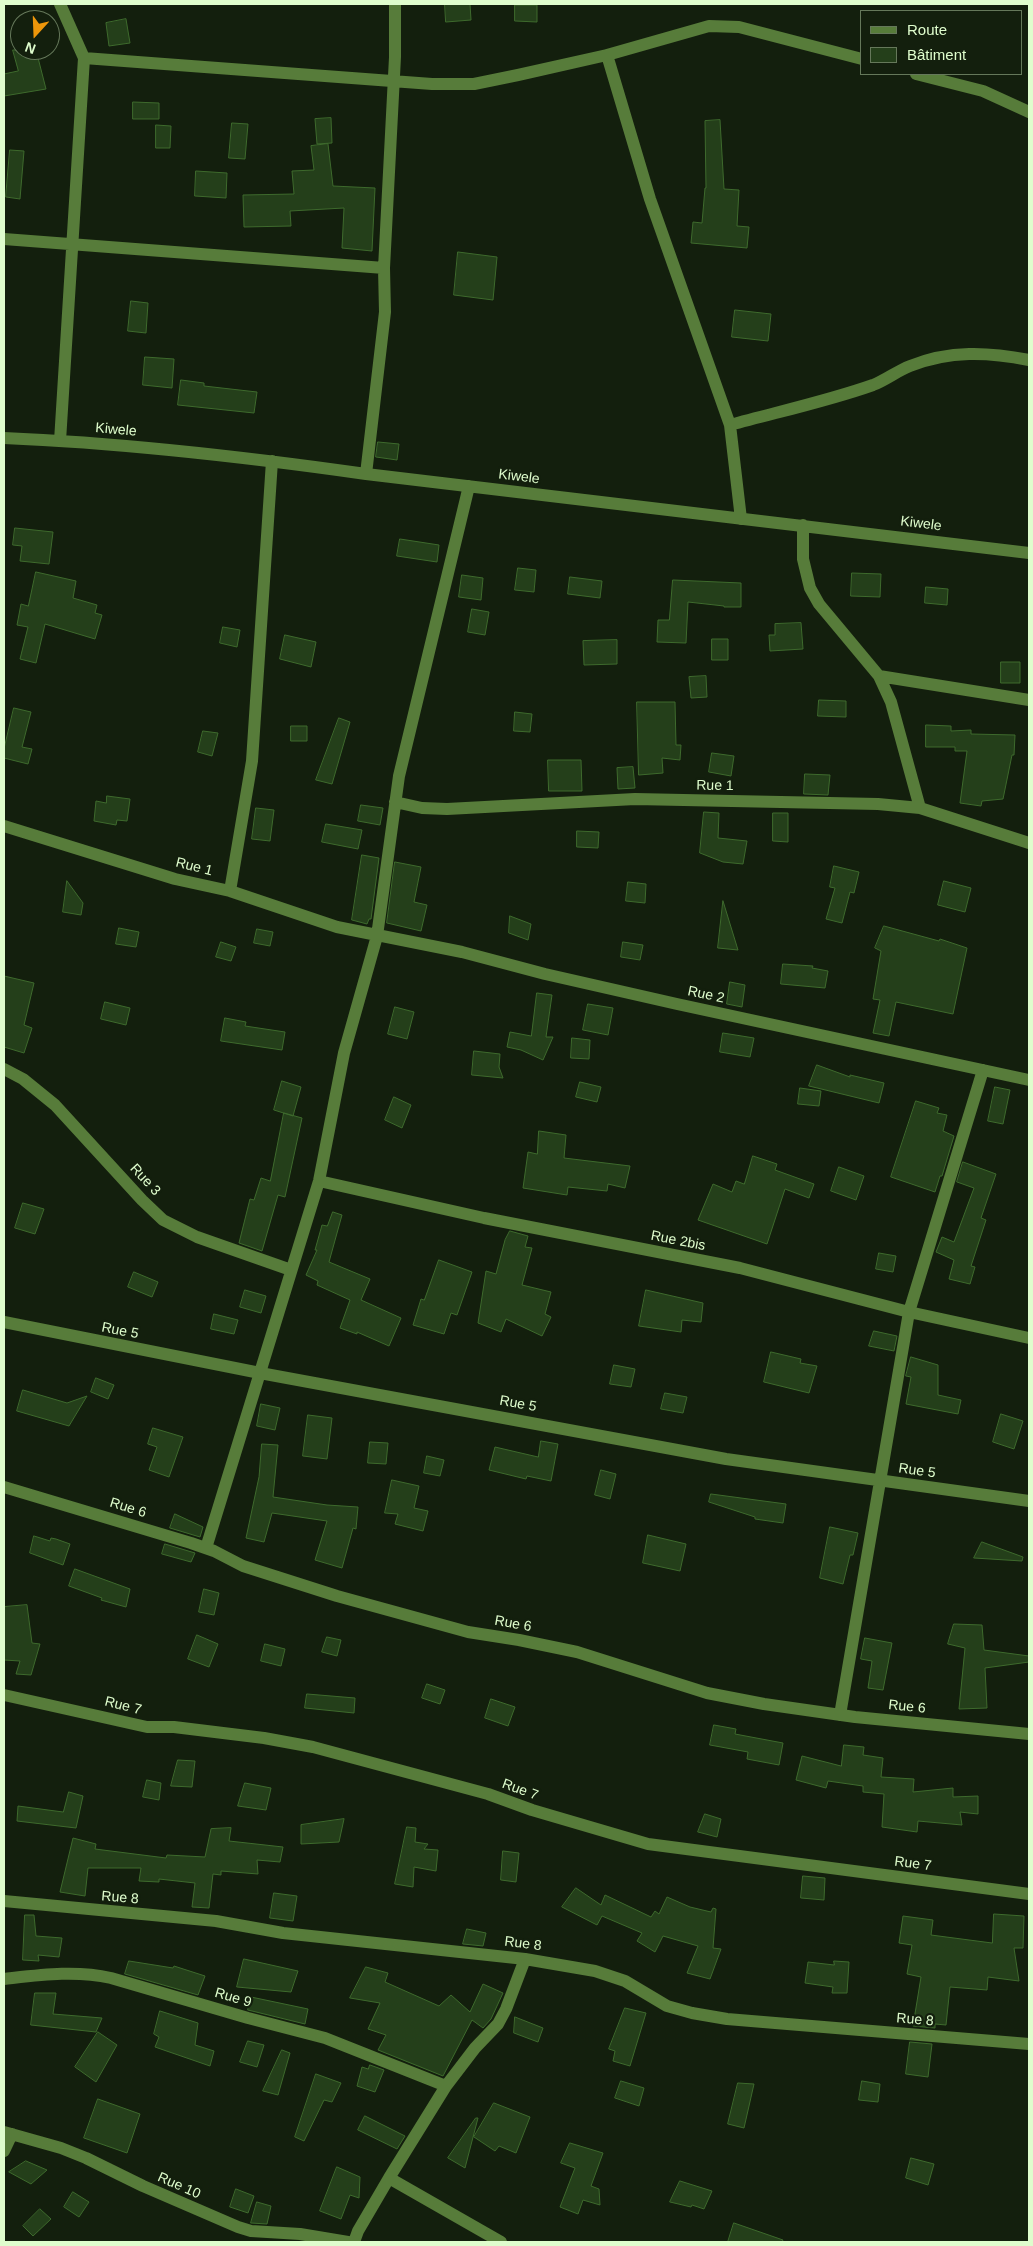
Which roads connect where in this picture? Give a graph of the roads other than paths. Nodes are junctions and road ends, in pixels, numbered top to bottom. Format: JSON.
{"nodes":[{"id":1,"x":60,"y":4,"type":"edge"},
{"id":2,"x":395,"y":4,"type":"edge"},
{"id":3,"x":608,"y":55,"type":"junction"},
{"id":4,"x":84,"y":58,"type":"junction"},
{"id":5,"x":860,"y":58,"type":"edge"},
{"id":6,"x":920,"y":75,"type":"edge"},
{"id":7,"x":394,"y":81,"type":"junction"},
{"id":8,"x":1029,"y":112,"type":"edge"},
{"id":9,"x":4,"y":239,"type":"edge"},
{"id":10,"x":73,"y":245,"type":"junction"},
{"id":11,"x":384,"y":268,"type":"junction"},
{"id":12,"x":1029,"y":360,"type":"edge"},
{"id":13,"x":730,"y":425,"type":"junction"},
{"id":14,"x":4,"y":438,"type":"edge"},
{"id":15,"x":60,"y":441,"type":"junction"},
{"id":16,"x":272,"y":461,"type":"junction"},
{"id":17,"x":366,"y":474,"type":"junction"},
{"id":18,"x":469,"y":486,"type":"junction"},
{"id":19,"x":740,"y":518,"type":"junction"},
{"id":20,"x":803,"y":525,"type":"junction"},
{"id":21,"x":1029,"y":553,"type":"edge"},
{"id":22,"x":879,"y":676,"type":"junction"},
{"id":23,"x":1029,"y":700,"type":"edge"},
{"id":24,"x":395,"y":802,"type":"junction"},
{"id":25,"x":920,"y":808,"type":"junction"},
{"id":26,"x":4,"y":826,"type":"edge"},
{"id":27,"x":1029,"y":843,"type":"edge"},
{"id":28,"x":230,"y":891,"type":"junction"},
{"id":29,"x":377,"y":936,"type":"junction"},
{"id":30,"x":4,"y":1069,"type":"edge"},
{"id":31,"x":983,"y":1070,"type":"junction"},
{"id":32,"x":1029,"y":1080,"type":"edge"},
{"id":33,"x":319,"y":1181,"type":"junction"},
{"id":34,"x":291,"y":1270,"type":"junction"},
{"id":35,"x":909,"y":1312,"type":"junction"},
{"id":36,"x":4,"y":1322,"type":"edge"},
{"id":37,"x":1029,"y":1338,"type":"edge"},
{"id":38,"x":260,"y":1373,"type":"junction"},
{"id":39,"x":879,"y":1481,"type":"junction"},
{"id":40,"x":4,"y":1487,"type":"edge"},
{"id":41,"x":1029,"y":1502,"type":"edge"},
{"id":42,"x":206,"y":1548,"type":"junction"},
{"id":43,"x":4,"y":1695,"type":"edge"},
{"id":44,"x":840,"y":1715,"type":"junction"},
{"id":45,"x":1029,"y":1734,"type":"edge"},
{"id":46,"x":1029,"y":1894,"type":"edge"},
{"id":47,"x":4,"y":1902,"type":"edge"},
{"id":48,"x":524,"y":1959,"type":"junction"},
{"id":49,"x":4,"y":1979,"type":"edge"},
{"id":50,"x":1029,"y":2044,"type":"edge"},
{"id":51,"x":446,"y":2086,"type":"junction"},
{"id":52,"x":8,"y":2133,"type":"edge"},
{"id":53,"x":4,"y":2151,"type":"edge"},
{"id":54,"x":389,"y":2178,"type":"junction"},
{"id":55,"x":348,"y":2242,"type":"edge"},
{"id":56,"x":354,"y":2242,"type":"edge"},
{"id":57,"x":501,"y":2242,"type":"edge"}],
"edges":[{"from":1,"to":4,"type":"street"},
{"from":2,"to":7,"type":"street"},
{"from":3,"to":5,"type":"street"},
{"from":3,"to":7,"type":"street"},
{"from":3,"to":13,"type":"street"},
{"from":4,"to":7,"type":"street"},
{"from":4,"to":10,"type":"street"},
{"from":6,"to":8,"type":"street"},
{"from":7,"to":11,"type":"street"},
{"from":9,"to":10,"type":"street"},
{"from":10,"to":11,"type":"street"},
{"from":10,"to":15,"type":"street"},
{"from":11,"to":17,"type":"street"},
{"from":12,"to":13,"type":"street"},
{"from":13,"to":19,"type":"street"},
{"from":14,"to":15,"type":"street","name":"Kiwele"},
{"from":15,"to":16,"type":"street","name":"Kiwele"},
{"from":16,"to":17,"type":"street","name":"Kiwele"},
{"from":16,"to":28,"type":"street"},
{"from":17,"to":18,"type":"street","name":"Kiwele"},
{"from":18,"to":19,"type":"street","name":"Kiwele"},
{"from":18,"to":24,"type":"street"},
{"from":19,"to":20,"type":"street","name":"Kiwele"},
{"from":20,"to":21,"type":"street","name":"Kiwele"},
{"from":20,"to":22,"type":"street"},
{"from":22,"to":23,"type":"street"},
{"from":22,"to":25,"type":"street"},
{"from":24,"to":25,"type":"street","name":"Rue 1"},
{"from":24,"to":29,"type":"street"},
{"from":25,"to":27,"type":"street","name":"Rue 1"},
{"from":26,"to":28,"type":"street","name":"Rue 1"},
{"from":28,"to":29,"type":"street","name":"Rue 1"},
{"from":29,"to":31,"type":"street","name":"Rue 2"},
{"from":29,"to":33,"type":"street"},
{"from":30,"to":34,"type":"street","name":"Rue 3"},
{"from":31,"to":32,"type":"street","name":"Rue 2"},
{"from":31,"to":35,"type":"street"},
{"from":33,"to":34,"type":"street"},
{"from":33,"to":35,"type":"street","name":"Rue 2bis"},
{"from":34,"to":38,"type":"street"},
{"from":35,"to":37,"type":"street","name":"Rue 2bis"},
{"from":35,"to":39,"type":"street"},
{"from":36,"to":38,"type":"street","name":"Rue 5"},
{"from":38,"to":39,"type":"street","name":"Rue 5"},
{"from":38,"to":42,"type":"street"},
{"from":39,"to":41,"type":"street","name":"Rue 5"},
{"from":39,"to":44,"type":"street"},
{"from":40,"to":42,"type":"street","name":"Rue 6"},
{"from":42,"to":44,"type":"street","name":"Rue 6"},
{"from":43,"to":46,"type":"street","name":"Rue 7"},
{"from":44,"to":45,"type":"street","name":"Rue 6"},
{"from":47,"to":48,"type":"street","name":"Rue 8"},
{"from":48,"to":50,"type":"street","name":"Rue 8"},
{"from":48,"to":51,"type":"street"},
{"from":49,"to":51,"type":"street","name":"Rue 9"},
{"from":51,"to":54,"type":"street"},
{"from":52,"to":53,"type":"street"},
{"from":52,"to":55,"type":"street","name":"Rue 10"},
{"from":54,"to":56,"type":"street"},
{"from":54,"to":57,"type":"street"}]}
